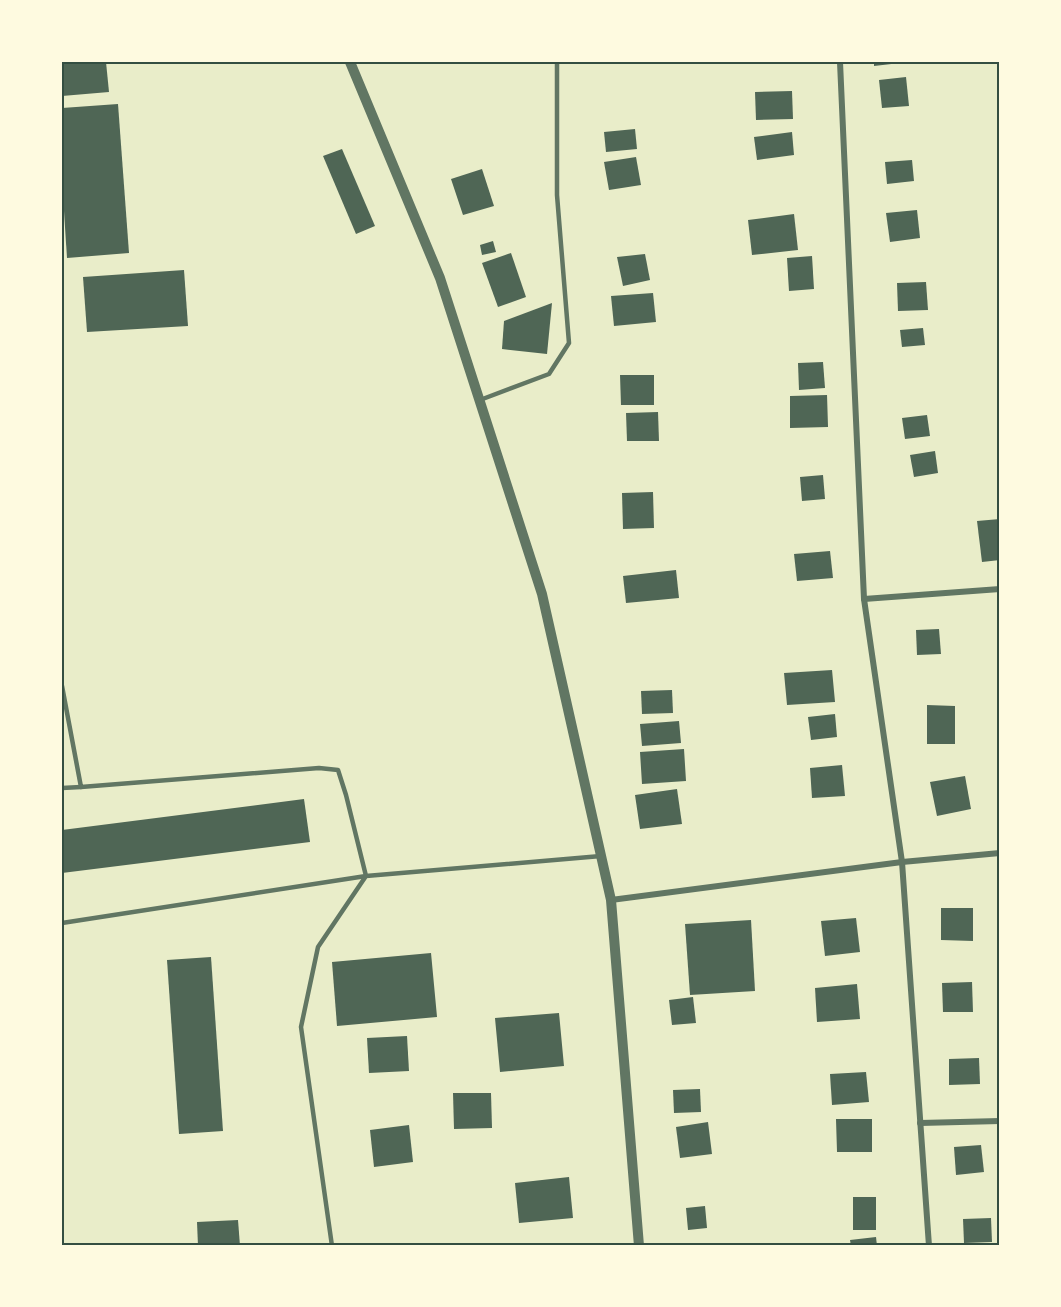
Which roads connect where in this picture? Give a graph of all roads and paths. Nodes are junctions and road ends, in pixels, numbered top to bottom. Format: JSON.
{"nodes":[{"id":1,"x":350,"y":62,"type":"edge"},
{"id":2,"x":557,"y":62,"type":"edge"},
{"id":3,"x":840,"y":62,"type":"edge"},
{"id":4,"x":480,"y":400,"type":"junction"},
{"id":5,"x":999,"y":589,"type":"edge"},
{"id":6,"x":864,"y":599,"type":"junction"},
{"id":7,"x":62,"y":686,"type":"edge"},
{"id":8,"x":81,"y":787,"type":"junction"},
{"id":9,"x":62,"y":788,"type":"edge"},
{"id":10,"x":999,"y":853,"type":"edge"},
{"id":11,"x":601,"y":856,"type":"junction"},
{"id":12,"x":902,"y":862,"type":"junction"},
{"id":13,"x":366,"y":876,"type":"junction"},
{"id":14,"x":611,"y":900,"type":"junction"},
{"id":15,"x":62,"y":923,"type":"edge"},
{"id":16,"x":999,"y":1121,"type":"edge"},
{"id":17,"x":920,"y":1124,"type":"junction"},
{"id":18,"x":332,"y":1245,"type":"edge"},
{"id":19,"x":639,"y":1245,"type":"edge"},
{"id":20,"x":929,"y":1245,"type":"edge"}],
"edges":[{"from":1,"to":4,"type":"street"},
{"from":2,"to":4,"type":"lane"},
{"from":3,"to":6,"type":"street"},
{"from":4,"to":11,"type":"street"},
{"from":5,"to":6,"type":"street"},
{"from":6,"to":12,"type":"street"},
{"from":7,"to":8,"type":"lane"},
{"from":8,"to":9,"type":"lane"},
{"from":8,"to":13,"type":"lane"},
{"from":10,"to":12,"type":"street"},
{"from":11,"to":13,"type":"lane"},
{"from":11,"to":14,"type":"street"},
{"from":12,"to":14,"type":"street"},
{"from":12,"to":17,"type":"street"},
{"from":13,"to":15,"type":"lane"},
{"from":13,"to":18,"type":"lane"},
{"from":14,"to":19,"type":"street"},
{"from":16,"to":17,"type":"street"},
{"from":17,"to":20,"type":"street"}]}
